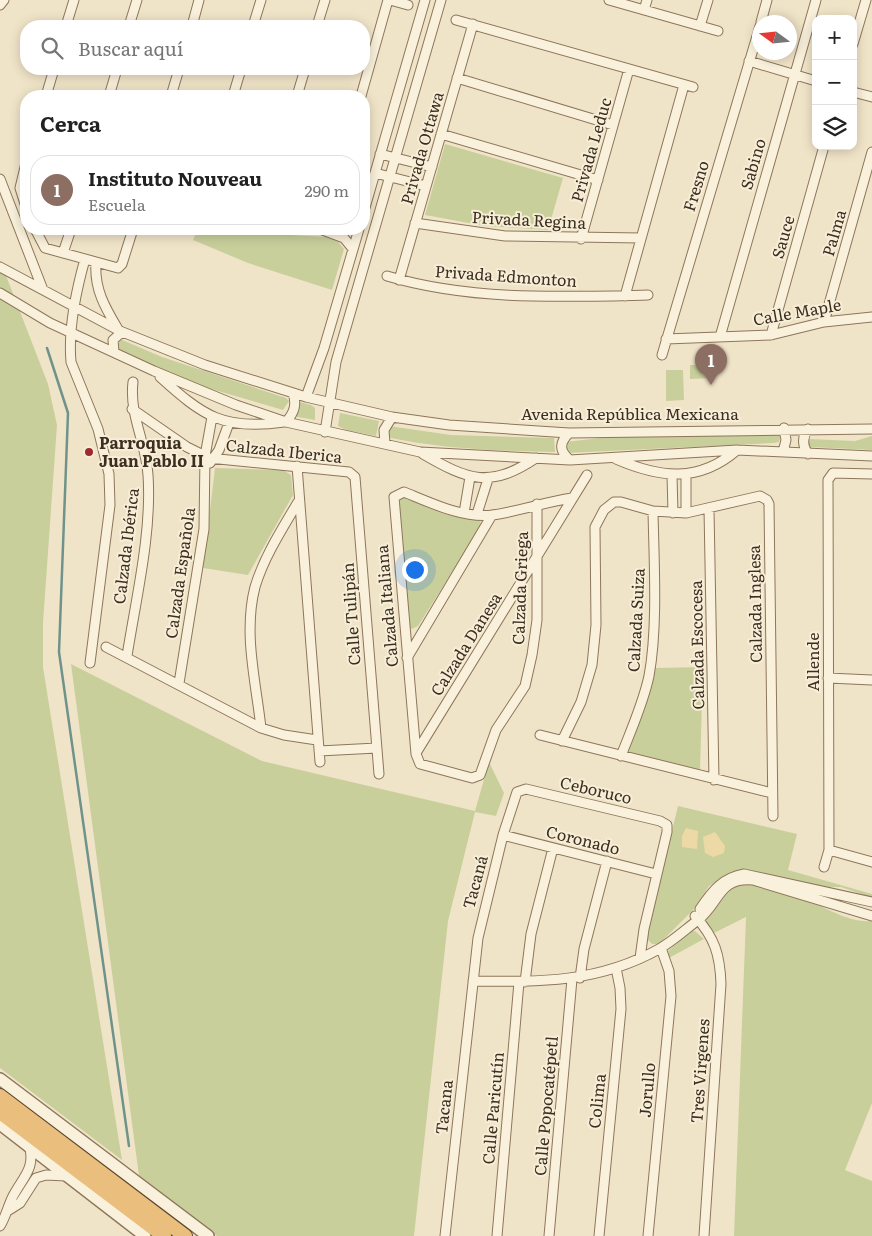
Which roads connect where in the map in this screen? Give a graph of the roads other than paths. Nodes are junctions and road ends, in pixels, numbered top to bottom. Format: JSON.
{"nodes":[{"id":1,"x":4,"y":0,"type":"edge"},
{"id":2,"x":74,"y":0,"type":"edge"},
{"id":3,"x":137,"y":0,"type":"edge"},
{"id":4,"x":199,"y":0,"type":"edge"},
{"id":5,"x":261,"y":0,"type":"edge"},
{"id":6,"x":325,"y":0,"type":"edge"},
{"id":7,"x":389,"y":0,"type":"edge"},
{"id":8,"x":425,"y":0,"type":"edge"},
{"id":9,"x":441,"y":0,"type":"edge"},
{"id":10,"x":609,"y":0,"type":"edge"},
{"id":11,"x":647,"y":0,"type":"edge"},
{"id":12,"x":708,"y":0,"type":"edge"},
{"id":13,"x":767,"y":0,"type":"edge"},
{"id":14,"x":816,"y":0,"type":"edge"},
{"id":15,"x":866,"y":0,"type":"edge"},
{"id":16,"x":0,"y":5,"type":"edge"},
{"id":17,"x":408,"y":5,"type":"dead end"},
{"id":18,"x":644,"y":10,"type":"junction"},
{"id":19,"x":763,"y":15,"type":"edge"},
{"id":20,"x":68,"y":20,"type":"edge"},
{"id":21,"x":131,"y":20,"type":"edge"},
{"id":22,"x":194,"y":20,"type":"edge"},
{"id":23,"x":255,"y":20,"type":"edge"},
{"id":24,"x":319,"y":20,"type":"edge"},
{"id":25,"x":456,"y":20,"type":"dead end"},
{"id":26,"x":473,"y":24,"type":"junction"},
{"id":27,"x":700,"y":26,"type":"junction"},
{"id":28,"x":857,"y":30,"type":"edge"},
{"id":29,"x":718,"y":31,"type":"dead end"},
{"id":30,"x":752,"y":51,"type":"edge"},
{"id":31,"x":749,"y":61,"type":"junction"},
{"id":32,"x":370,"y":65,"type":"edge"},
{"id":33,"x":630,"y":69,"type":"junction"},
{"id":34,"x":794,"y":74,"type":"junction"},
{"id":35,"x":52,"y":75,"type":"edge"},
{"id":36,"x":115,"y":75,"type":"edge"},
{"id":37,"x":177,"y":75,"type":"edge"},
{"id":38,"x":239,"y":75,"type":"edge"},
{"id":39,"x":303,"y":75,"type":"edge"},
{"id":40,"x":367,"y":75,"type":"edge"},
{"id":41,"x":457,"y":78,"type":"junction"},
{"id":42,"x":812,"y":80,"type":"edge"},
{"id":43,"x":48,"y":90,"type":"edge"},
{"id":44,"x":111,"y":90,"type":"edge"},
{"id":45,"x":173,"y":90,"type":"edge"},
{"id":46,"x":235,"y":90,"type":"edge"},
{"id":47,"x":299,"y":90,"type":"edge"},
{"id":48,"x":363,"y":90,"type":"edge"},
{"id":49,"x":857,"y":93,"type":"edge"},
{"id":50,"x":872,"y":97,"type":"edge"},
{"id":51,"x":613,"y":125,"type":"junction"},
{"id":52,"x":441,"y":134,"type":"junction"},
{"id":53,"x":823,"y":150,"type":"edge"},
{"id":54,"x":872,"y":152,"type":"edge"},
{"id":55,"x":380,"y":154,"type":"junction"},
{"id":56,"x":395,"y":158,"type":"junction"},
{"id":57,"x":432,"y":167,"type":"junction"},
{"id":58,"x":375,"y":173,"type":"junction"},
{"id":59,"x":389,"y":176,"type":"junction"},
{"id":60,"x":0,"y":179,"type":"edge"},
{"id":61,"x":598,"y":180,"type":"junction"},
{"id":62,"x":426,"y":186,"type":"junction"},
{"id":63,"x":370,"y":190,"type":"edge"},
{"id":64,"x":415,"y":223,"type":"junction"},
{"id":65,"x":20,"y":231,"type":"edge"},
{"id":66,"x":22,"y":235,"type":"edge"},
{"id":67,"x":38,"y":235,"type":"edge"},
{"id":68,"x":68,"y":235,"type":"edge"},
{"id":69,"x":131,"y":235,"type":"edge"},
{"id":70,"x":337,"y":235,"type":"edge"},
{"id":71,"x":357,"y":235,"type":"edge"},
{"id":72,"x":641,"y":238,"type":"junction"},
{"id":73,"x":582,"y":239,"type":"junction"},
{"id":74,"x":353,"y":249,"type":"junction"},
{"id":75,"x":63,"y":254,"type":"junction"},
{"id":76,"x":85,"y":259,"type":"junction"},
{"id":77,"x":96,"y":263,"type":"junction"},
{"id":78,"x":0,"y":267,"type":"edge"},
{"id":79,"x":387,"y":276,"type":"dead end"},
{"id":80,"x":399,"y":280,"type":"junction"},
{"id":81,"x":43,"y":290,"type":"junction"},
{"id":82,"x":0,"y":293,"type":"edge"},
{"id":83,"x":648,"y":295,"type":"dead end"},
{"id":84,"x":625,"y":296,"type":"junction"},
{"id":85,"x":75,"y":307,"type":"junction"},
{"id":86,"x":872,"y":317,"type":"edge"},
{"id":87,"x":824,"y":322,"type":"junction"},
{"id":88,"x":121,"y":331,"type":"junction"},
{"id":89,"x":71,"y":333,"type":"junction"},
{"id":90,"x":771,"y":335,"type":"junction"},
{"id":91,"x":720,"y":336,"type":"junction"},
{"id":92,"x":666,"y":339,"type":"junction"},
{"id":93,"x":114,"y":352,"type":"junction"},
{"id":94,"x":662,"y":355,"type":"dead end"},
{"id":95,"x":154,"y":372,"type":"junction"},
{"id":96,"x":132,"y":382,"type":"dead end"},
{"id":97,"x":293,"y":393,"type":"junction"},
{"id":98,"x":306,"y":396,"type":"junction"},
{"id":99,"x":330,"y":402,"type":"junction"},
{"id":100,"x":132,"y":409,"type":"junction"},
{"id":101,"x":212,"y":417,"type":"junction"},
{"id":102,"x":392,"y":417,"type":"junction"},
{"id":103,"x":286,"y":422,"type":"junction"},
{"id":104,"x":229,"y":423,"type":"junction"},
{"id":105,"x":784,"y":428,"type":"junction"},
{"id":106,"x":872,"y":428,"type":"edge"},
{"id":107,"x":808,"y":429,"type":"junction"},
{"id":108,"x":325,"y":432,"type":"junction"},
{"id":109,"x":569,"y":432,"type":"junction"},
{"id":110,"x":385,"y":444,"type":"junction"},
{"id":111,"x":737,"y":450,"type":"junction"},
{"id":112,"x":420,"y":452,"type":"junction"},
{"id":113,"x":783,"y":452,"type":"junction"},
{"id":114,"x":808,"y":454,"type":"junction"},
{"id":115,"x":205,"y":456,"type":"junction"},
{"id":116,"x":872,"y":456,"type":"edge"},
{"id":117,"x":537,"y":458,"type":"junction"},
{"id":118,"x":613,"y":458,"type":"junction"},
{"id":119,"x":215,"y":459,"type":"junction"},
{"id":120,"x":570,"y":460,"type":"junction"},
{"id":121,"x":207,"y":466,"type":"junction"},
{"id":122,"x":297,"y":466,"type":"junction"},
{"id":123,"x":587,"y":474,"type":"dead end"},
{"id":124,"x":872,"y":474,"type":"edge"},
{"id":125,"x":672,"y":475,"type":"junction"},
{"id":126,"x":686,"y":475,"type":"junction"},
{"id":127,"x":356,"y":477,"type":"joint"},
{"id":128,"x":470,"y":477,"type":"junction"},
{"id":129,"x":488,"y":479,"type":"junction"},
{"id":130,"x":572,"y":498,"type":"junction"},
{"id":131,"x":298,"y":501,"type":"junction"},
{"id":132,"x":537,"y":504,"type":"junction"},
{"id":133,"x":709,"y":509,"type":"junction"},
{"id":134,"x":653,"y":511,"type":"junction"},
{"id":135,"x":464,"y":512,"type":"junction"},
{"id":136,"x":674,"y":513,"type":"junction"},
{"id":137,"x":686,"y":513,"type":"junction"},
{"id":138,"x":477,"y":514,"type":"junction"},
{"id":139,"x":492,"y":515,"type":"junction"},
{"id":140,"x":536,"y":558,"type":"junction"},
{"id":141,"x":106,"y":647,"type":"dead end"},
{"id":142,"x":127,"y":656,"type":"junction"},
{"id":143,"x":407,"y":658,"type":"junction"},
{"id":144,"x":90,"y":663,"type":"dead end"},
{"id":145,"x":828,"y":678,"type":"junction"},
{"id":146,"x":872,"y":680,"type":"edge"},
{"id":147,"x":179,"y":683,"type":"junction"},
{"id":148,"x":261,"y":728,"type":"junction"},
{"id":149,"x":540,"y":735,"type":"dead end"},
{"id":150,"x":317,"y":740,"type":"junction"},
{"id":151,"x":562,"y":741,"type":"junction"},
{"id":152,"x":377,"y":748,"type":"junction"},
{"id":153,"x":318,"y":751,"type":"junction"},
{"id":154,"x":416,"y":754,"type":"junction"},
{"id":155,"x":621,"y":756,"type":"junction"},
{"id":156,"x":320,"y":762,"type":"dead end"},
{"id":157,"x":379,"y":774,"type":"dead end"},
{"id":158,"x":714,"y":780,"type":"junction"},
{"id":159,"x":517,"y":792,"type":"joint"},
{"id":160,"x":772,"y":793,"type":"junction"},
{"id":161,"x":773,"y":816,"type":"dead end"},
{"id":162,"x":503,"y":834,"type":"junction"},
{"id":163,"x":553,"y":848,"type":"junction"},
{"id":164,"x":829,"y":850,"type":"junction"},
{"id":165,"x":607,"y":861,"type":"junction"},
{"id":166,"x":872,"y":862,"type":"edge"},
{"id":167,"x":824,"y":867,"type":"dead end"},
{"id":168,"x":656,"y":874,"type":"junction"},
{"id":169,"x":820,"y":890,"type":"junction"},
{"id":170,"x":818,"y":900,"type":"junction"},
{"id":171,"x":872,"y":902,"type":"edge"},
{"id":172,"x":872,"y":916,"type":"edge"},
{"id":173,"x":695,"y":920,"type":"junction"},
{"id":174,"x":661,"y":948,"type":"junction"},
{"id":175,"x":640,"y":958,"type":"junction"},
{"id":176,"x":616,"y":968,"type":"junction"},
{"id":177,"x":576,"y":979,"type":"junction"},
{"id":178,"x":473,"y":982,"type":"junction"},
{"id":179,"x":522,"y":982,"type":"junction"},
{"id":180,"x":0,"y":1079,"type":"edge"},
{"id":181,"x":0,"y":1096,"type":"edge"},
{"id":182,"x":0,"y":1112,"type":"edge"},
{"id":183,"x":0,"y":1124,"type":"edge"},
{"id":184,"x":29,"y":1145,"type":"junction"},
{"id":185,"x":66,"y":1176,"type":"junction"},
{"id":186,"x":9,"y":1210,"type":"junction"},
{"id":187,"x":0,"y":1226,"type":"edge"},
{"id":188,"x":145,"y":1236,"type":"edge"},
{"id":189,"x":164,"y":1236,"type":"edge"},
{"id":190,"x":185,"y":1236,"type":"edge"},
{"id":191,"x":208,"y":1236,"type":"edge"},
{"id":192,"x":446,"y":1236,"type":"edge"},
{"id":193,"x":497,"y":1236,"type":"edge"},
{"id":194,"x":549,"y":1236,"type":"edge"},
{"id":195,"x":599,"y":1236,"type":"edge"},
{"id":196,"x":648,"y":1236,"type":"edge"},
{"id":197,"x":704,"y":1236,"type":"edge"}],
"edges":[{"from":1,"to":16,"type":"street"},
{"from":2,"to":20,"type":"street"},
{"from":3,"to":21,"type":"street"},
{"from":4,"to":22,"type":"street"},
{"from":5,"to":23,"type":"street"},
{"from":6,"to":24,"type":"street"},
{"from":7,"to":17,"type":"street"},
{"from":7,"to":32,"type":"street"},
{"from":8,"to":55,"type":"street"},
{"from":9,"to":56,"type":"street"},
{"from":10,"to":18,"type":"street"},
{"from":11,"to":18,"type":"street"},
{"from":12,"to":27,"type":"street"},
{"from":13,"to":19,"type":"street"},
{"from":14,"to":34,"type":"street","name":"Sabino"},
{"from":15,"to":28,"type":"street"},
{"from":18,"to":27,"type":"street"},
{"from":25,"to":26,"type":"street"},
{"from":26,"to":33,"type":"street"},
{"from":26,"to":41,"type":"street","name":"Privada Ottawa"},
{"from":27,"to":29,"type":"street"},
{"from":30,"to":31,"type":"street","name":"Fresno"},
{"from":31,"to":34,"type":"street"},
{"from":31,"to":92,"type":"street","name":"Fresno"},
{"from":33,"to":51,"type":"street","name":"Privada Leduc"},
{"from":33,"to":72,"type":"street"},
{"from":34,"to":42,"type":"street"},
{"from":34,"to":91,"type":"street","name":"Sabino"},
{"from":35,"to":43,"type":"street"},
{"from":36,"to":44,"type":"street"},
{"from":37,"to":45,"type":"street"},
{"from":38,"to":46,"type":"street"},
{"from":39,"to":47,"type":"street"},
{"from":40,"to":48,"type":"street"},
{"from":41,"to":51,"type":"street"},
{"from":41,"to":52,"type":"street","name":"Privada Ottawa"},
{"from":49,"to":50,"type":"street"},
{"from":51,"to":61,"type":"street","name":"Privada Leduc"},
{"from":52,"to":57,"type":"street","name":"Privada Ottawa"},
{"from":52,"to":61,"type":"street"},
{"from":53,"to":90,"type":"street","name":"Sauce"},
{"from":54,"to":87,"type":"street","name":"Palma"},
{"from":55,"to":56,"type":"street"},
{"from":55,"to":58,"type":"street"},
{"from":56,"to":57,"type":"street"},
{"from":56,"to":59,"type":"street"},
{"from":57,"to":62,"type":"street","name":"Privada Ottawa"},
{"from":58,"to":59,"type":"street"},
{"from":58,"to":63,"type":"street"},
{"from":59,"to":62,"type":"street"},
{"from":59,"to":99,"type":"street"},
{"from":60,"to":65,"type":"street"},
{"from":61,"to":73,"type":"street","name":"Privada Leduc"},
{"from":62,"to":64,"type":"street","name":"Privada Ottawa"},
{"from":64,"to":73,"type":"street","name":"Privada Regina"},
{"from":64,"to":80,"type":"street","name":"Privada Ottawa"},
{"from":66,"to":81,"type":"street"},
{"from":67,"to":75,"type":"street"},
{"from":68,"to":75,"type":"street"},
{"from":69,"to":77,"type":"street"},
{"from":70,"to":74,"type":"street"},
{"from":71,"to":74,"type":"street"},
{"from":72,"to":73,"type":"street","name":"Privada Regina"},
{"from":72,"to":84,"type":"street"},
{"from":74,"to":98,"type":"street"},
{"from":75,"to":76,"type":"street"},
{"from":76,"to":77,"type":"street"},
{"from":76,"to":85,"type":"street"},
{"from":77,"to":88,"type":"street"},
{"from":78,"to":81,"type":"street","name":"Avenida República Mexicana"},
{"from":79,"to":80,"type":"street","name":"Privada Edmonton"},
{"from":80,"to":84,"type":"street","name":"Privada Edmonton"},
{"from":81,"to":85,"type":"street","name":"Avenida República Mexicana"},
{"from":82,"to":89,"type":"street"},
{"from":83,"to":84,"type":"street","name":"Privada Edmonton"},
{"from":85,"to":88,"type":"street","name":"Avenida República Mexicana"},
{"from":85,"to":89,"type":"street"},
{"from":86,"to":87,"type":"street","name":"Calle Maple"},
{"from":87,"to":90,"type":"street","name":"Calle Maple"},
{"from":88,"to":93,"type":"street"},
{"from":88,"to":97,"type":"street","name":"Avenida República Mexicana"},
{"from":89,"to":93,"type":"street"},
{"from":89,"to":144,"type":"street"},
{"from":90,"to":91,"type":"street","name":"Calle Maple"},
{"from":91,"to":92,"type":"street","name":"Calle Maple"},
{"from":92,"to":94,"type":"street","name":"Fresno"},
{"from":93,"to":95,"type":"street"},
{"from":95,"to":101,"type":"street"},
{"from":95,"to":103,"type":"street"},
{"from":96,"to":100,"type":"street","name":"Calzada Ibérica"},
{"from":97,"to":98,"type":"street","name":"Avenida República Mexicana"},
{"from":97,"to":103,"type":"street"},
{"from":98,"to":99,"type":"street","name":"Avenida República Mexicana"},
{"from":99,"to":102,"type":"street","name":"Avenida República Mexicana"},
{"from":99,"to":108,"type":"street"},
{"from":100,"to":115,"type":"street","name":"Calzada Iberica"},
{"from":100,"to":142,"type":"street","name":"Calzada Ibérica"},
{"from":101,"to":104,"type":"street"},
{"from":101,"to":115,"type":"street"},
{"from":102,"to":109,"type":"street","name":"Avenida República Mexicana"},
{"from":102,"to":110,"type":"street"},
{"from":103,"to":104,"type":"street"},
{"from":103,"to":108,"type":"street"},
{"from":104,"to":119,"type":"street"},
{"from":105,"to":107,"type":"street","name":"Avenida República Mexicana"},
{"from":105,"to":109,"type":"street","name":"Avenida República Mexicana"},
{"from":105,"to":113,"type":"street"},
{"from":106,"to":107,"type":"street","name":"Avenida República Mexicana"},
{"from":107,"to":114,"type":"street"},
{"from":108,"to":110,"type":"street"},
{"from":109,"to":120,"type":"street"},
{"from":110,"to":112,"type":"street"},
{"from":111,"to":113,"type":"street"},
{"from":111,"to":118,"type":"street"},
{"from":111,"to":126,"type":"street"},
{"from":112,"to":117,"type":"street"},
{"from":112,"to":128,"type":"street"},
{"from":113,"to":114,"type":"street"},
{"from":114,"to":116,"type":"street"},
{"from":115,"to":119,"type":"street","name":"Calzada Iberica"},
{"from":115,"to":121,"type":"street","name":"Calzada Española"},
{"from":117,"to":120,"type":"street"},
{"from":117,"to":129,"type":"street"},
{"from":118,"to":120,"type":"street"},
{"from":118,"to":125,"type":"street"},
{"from":119,"to":121,"type":"street"},
{"from":119,"to":122,"type":"street","name":"Calzada Iberica"},
{"from":121,"to":147,"type":"street","name":"Calzada Española"},
{"from":122,"to":127,"type":"street","name":"Calzada Iberica"},
{"from":122,"to":131,"type":"street"},
{"from":123,"to":130,"type":"street","name":"Calzada Danesa"},
{"from":124,"to":145,"type":"street","name":"Allende"},
{"from":125,"to":126,"type":"street"},
{"from":125,"to":136,"type":"street"},
{"from":126,"to":137,"type":"street"},
{"from":127,"to":152,"type":"street","name":"Calle Tulipán"},
{"from":128,"to":129,"type":"street"},
{"from":128,"to":135,"type":"street"},
{"from":129,"to":138,"type":"street"},
{"from":130,"to":132,"type":"street"},
{"from":130,"to":140,"type":"street","name":"Calzada Danesa"},
{"from":131,"to":148,"type":"street"},
{"from":131,"to":150,"type":"street"},
{"from":132,"to":139,"type":"street","name":"Calzada Griega"},
{"from":132,"to":140,"type":"street","name":"Calzada Griega"},
{"from":133,"to":137,"type":"street","name":"Calzada Inglesa"},
{"from":133,"to":158,"type":"street","name":"Calzada Escocesa"},
{"from":133,"to":160,"type":"street","name":"Calzada Inglesa"},
{"from":134,"to":136,"type":"street","name":"Calzada Inglesa"},
{"from":134,"to":151,"type":"street","name":"Calzada Inglesa"},
{"from":134,"to":155,"type":"street","name":"Calzada Suiza"},
{"from":135,"to":138,"type":"street","name":"Calzada Griega"},
{"from":135,"to":143,"type":"street","name":"Calzada Italiana"},
{"from":136,"to":137,"type":"street","name":"Calzada Inglesa"},
{"from":138,"to":139,"type":"street","name":"Calzada Griega"},
{"from":139,"to":143,"type":"street"},
{"from":140,"to":154,"type":"street","name":"Calzada Danesa"},
{"from":140,"to":154,"type":"street","name":"Calzada Griega"},
{"from":141,"to":142,"type":"street"},
{"from":142,"to":147,"type":"street"},
{"from":143,"to":154,"type":"street","name":"Calzada Italiana"},
{"from":145,"to":146,"type":"street"},
{"from":145,"to":164,"type":"street","name":"Allende"},
{"from":147,"to":148,"type":"street"},
{"from":148,"to":150,"type":"street"},
{"from":149,"to":151,"type":"street"},
{"from":150,"to":153,"type":"street"},
{"from":151,"to":155,"type":"street"},
{"from":152,"to":153,"type":"street"},
{"from":152,"to":157,"type":"street","name":"Calle Tulipán"},
{"from":153,"to":156,"type":"street"},
{"from":155,"to":158,"type":"street"},
{"from":158,"to":160,"type":"street"},
{"from":159,"to":162,"type":"street","name":"Tacaná"},
{"from":159,"to":168,"type":"street","name":"Ceboruco"},
{"from":160,"to":161,"type":"street","name":"Calzada Inglesa"},
{"from":162,"to":163,"type":"street","name":"Coronado"},
{"from":162,"to":178,"type":"street","name":"Tacaná"},
{"from":163,"to":165,"type":"street","name":"Coronado"},
{"from":163,"to":179,"type":"street","name":"Calle Paricutín"},
{"from":164,"to":166,"type":"street"},
{"from":164,"to":167,"type":"street","name":"Allende"},
{"from":165,"to":168,"type":"street","name":"Coronado"},
{"from":165,"to":177,"type":"street","name":"Calle Popocatépetl"},
{"from":168,"to":175,"type":"street"},
{"from":169,"to":170,"type":"street"},
{"from":169,"to":171,"type":"street"},
{"from":169,"to":173,"type":"street"},
{"from":170,"to":172,"type":"street"},
{"from":170,"to":173,"type":"street"},
{"from":173,"to":174,"type":"street"},
{"from":173,"to":197,"type":"street","name":"Tres Virgenes"},
{"from":174,"to":175,"type":"street"},
{"from":174,"to":196,"type":"street","name":"Jorullo"},
{"from":175,"to":176,"type":"street"},
{"from":176,"to":177,"type":"street"},
{"from":176,"to":195,"type":"street","name":"Colima"},
{"from":177,"to":179,"type":"street"},
{"from":177,"to":194,"type":"street","name":"Calle Popocatépetl"},
{"from":178,"to":179,"type":"street"},
{"from":178,"to":192,"type":"street","name":"Tacana"},
{"from":179,"to":193,"type":"street","name":"Calle Paricutín"},
{"from":180,"to":191,"type":"street"},
{"from":181,"to":190,"type":"highway"},
{"from":182,"to":189,"type":"highway"},
{"from":183,"to":184,"type":"street"},
{"from":184,"to":185,"type":"street"},
{"from":184,"to":186,"type":"street"},
{"from":185,"to":186,"type":"street"},
{"from":185,"to":188,"type":"street"},
{"from":186,"to":187,"type":"street"}]}
